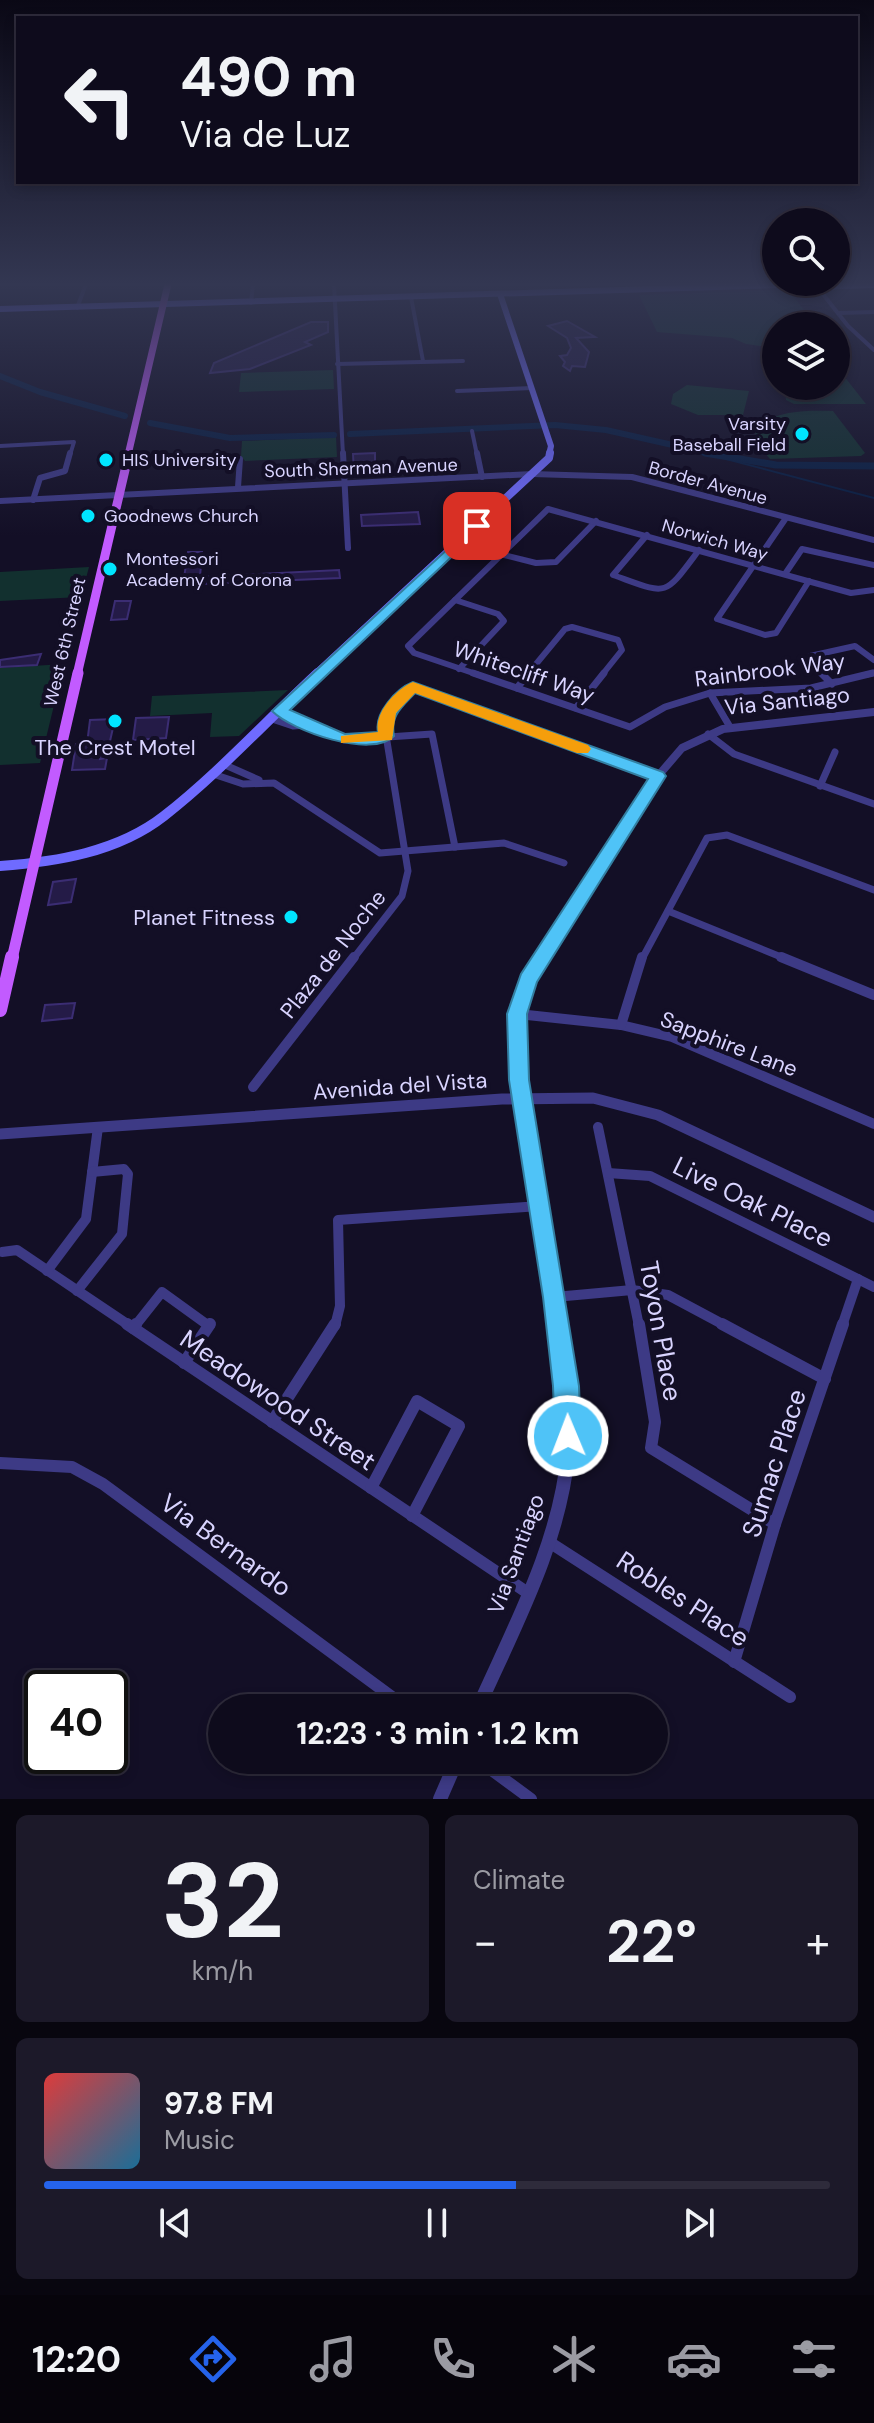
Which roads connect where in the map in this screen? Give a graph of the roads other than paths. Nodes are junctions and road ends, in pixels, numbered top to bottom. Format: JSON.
{"nodes":[{"id":1,"x":148,"y":368,"type":"edge"},
{"id":2,"x":337,"y":368,"type":"edge"},
{"id":3,"x":525,"y":368,"type":"edge"},
{"id":4,"x":532,"y":388,"type":"junction"},
{"id":5,"x":457,"y":391,"type":"dead end"},
{"id":6,"x":472,"y":431,"type":"dead end"},
{"id":7,"x":0,"y":446,"type":"edge"},
{"id":8,"x":240,"y":459,"type":"dead end"},
{"id":9,"x":532,"y":474,"type":"junction"},
{"id":10,"x":482,"y":477,"type":"junction"},
{"id":11,"x":343,"y":483,"type":"junction"},
{"id":12,"x":238,"y":487,"type":"junction"},
{"id":13,"x":119,"y":494,"type":"junction"},
{"id":14,"x":33,"y":500,"type":"junction"},
{"id":15,"x":0,"y":501,"type":"edge"},
{"id":16,"x":786,"y":518,"type":"junction"},
{"id":17,"x":596,"y":521,"type":"junction"},
{"id":18,"x":647,"y":535,"type":"junction"},
{"id":19,"x":874,"y":540,"type":"edge"},
{"id":20,"x":348,"y":548,"type":"dead end"},
{"id":21,"x":699,"y":550,"type":"junction"},
{"id":22,"x":500,"y":554,"type":"junction"},
{"id":23,"x":753,"y":565,"type":"junction"},
{"id":24,"x":874,"y":565,"type":"edge"},
{"id":25,"x":785,"y":574,"type":"junction"},
{"id":26,"x":809,"y":581,"type":"junction"},
{"id":27,"x":874,"y":590,"type":"edge"},
{"id":28,"x":455,"y":600,"type":"junction"},
{"id":29,"x":874,"y":660,"type":"edge"},
{"id":30,"x":459,"y":669,"type":"junction"},
{"id":31,"x":874,"y":673,"type":"edge"},
{"id":32,"x":832,"y":684,"type":"junction"},
{"id":33,"x":517,"y":688,"type":"junction"},
{"id":34,"x":710,"y":693,"type":"junction"},
{"id":35,"x":576,"y":708,"type":"junction"},
{"id":36,"x":874,"y":712,"type":"edge"},
{"id":37,"x":276,"y":715,"type":"junction"},
{"id":38,"x":630,"y":727,"type":"joint"},
{"id":39,"x":730,"y":727,"type":"junction"},
{"id":40,"x":708,"y":734,"type":"junction"},
{"id":41,"x":387,"y":736,"type":"junction"},
{"id":42,"x":835,"y":752,"type":"dead end"},
{"id":43,"x":223,"y":764,"type":"junction"},
{"id":44,"x":213,"y":774,"type":"junction"},
{"id":45,"x":658,"y":776,"type":"junction"},
{"id":46,"x":260,"y":781,"type":"junction"},
{"id":47,"x":820,"y":786,"type":"junction"},
{"id":48,"x":874,"y":804,"type":"edge"},
{"id":49,"x":455,"y":847,"type":"junction"},
{"id":50,"x":406,"y":852,"type":"junction"},
{"id":51,"x":564,"y":863,"type":"dead end"},
{"id":52,"x":32,"y":864,"type":"junction"},
{"id":53,"x":0,"y":866,"type":"edge"},
{"id":54,"x":874,"y":890,"type":"edge"},
{"id":55,"x":668,"y":911,"type":"junction"},
{"id":56,"x":2,"y":995,"type":"edge"},
{"id":57,"x":874,"y":995,"type":"edge"},
{"id":58,"x":0,"y":1010,"type":"edge"},
{"id":59,"x":517,"y":1014,"type":"junction"},
{"id":60,"x":621,"y":1025,"type":"junction"},
{"id":61,"x":253,"y":1087,"type":"dead end"},
{"id":62,"x":522,"y":1098,"type":"junction"},
{"id":63,"x":874,"y":1124,"type":"edge"},
{"id":64,"x":98,"y":1127,"type":"junction"},
{"id":65,"x":598,"y":1127,"type":"dead end"},
{"id":66,"x":0,"y":1134,"type":"edge"},
{"id":67,"x":92,"y":1172,"type":"junction"},
{"id":68,"x":608,"y":1173,"type":"junction"},
{"id":69,"x":539,"y":1206,"type":"junction"},
{"id":70,"x":874,"y":1217,"type":"edge"},
{"id":71,"x":2,"y":1252,"type":"dead end"},
{"id":72,"x":47,"y":1271,"type":"junction"},
{"id":73,"x":858,"y":1279,"type":"junction"},
{"id":74,"x":874,"y":1287,"type":"edge"},
{"id":75,"x":632,"y":1290,"type":"junction"},
{"id":76,"x":77,"y":1291,"type":"junction"},
{"id":77,"x":555,"y":1297,"type":"junction"},
{"id":78,"x":133,"y":1328,"type":"junction"},
{"id":79,"x":184,"y":1363,"type":"junction"},
{"id":80,"x":825,"y":1379,"type":"junction"},
{"id":81,"x":272,"y":1422,"type":"junction"},
{"id":82,"x":0,"y":1463,"type":"edge"},
{"id":83,"x":371,"y":1488,"type":"junction"},
{"id":84,"x":412,"y":1516,"type":"junction"},
{"id":85,"x":775,"y":1524,"type":"junction"},
{"id":86,"x":549,"y":1542,"type":"junction"},
{"id":87,"x":528,"y":1593,"type":"junction"},
{"id":88,"x":734,"y":1662,"type":"junction"},
{"id":89,"x":388,"y":1694,"type":"edge"},
{"id":90,"x":484,"y":1694,"type":"edge"},
{"id":91,"x":790,"y":1697,"type":"dead end"},
{"id":92,"x":451,"y":1774,"type":"edge"},
{"id":93,"x":497,"y":1774,"type":"edge"},
{"id":94,"x":440,"y":1799,"type":"edge"},
{"id":95,"x":531,"y":1799,"type":"edge"}],
"edges":[{"from":1,"to":13,"type":"main road","name":"West 6th Street"},
{"from":2,"to":11,"type":"street"},
{"from":3,"to":4,"type":"main road"},
{"from":4,"to":5,"type":"street"},
{"from":4,"to":9,"type":"main road"},
{"from":6,"to":10,"type":"street"},
{"from":7,"to":14,"type":"street"},
{"from":8,"to":12,"type":"street"},
{"from":9,"to":10,"type":"street","name":"South Sherman Avenue"},
{"from":9,"to":16,"type":"street","name":"Border Avenue"},
{"from":9,"to":37,"type":"main road"},
{"from":10,"to":11,"type":"street","name":"South Sherman Avenue"},
{"from":11,"to":12,"type":"street","name":"South Sherman Avenue"},
{"from":11,"to":20,"type":"street"},
{"from":12,"to":13,"type":"street","name":"South Sherman Avenue"},
{"from":13,"to":14,"type":"street","name":"South Sherman Avenue"},
{"from":13,"to":52,"type":"main road","name":"West 6th Street"},
{"from":14,"to":15,"type":"street","name":"South Sherman Avenue"},
{"from":16,"to":19,"type":"street","name":"Border Avenue"},
{"from":16,"to":23,"type":"street"},
{"from":17,"to":18,"type":"street","name":"Norwich Way"},
{"from":17,"to":22,"type":"street","name":"Norwich Way"},
{"from":17,"to":22,"type":"street"},
{"from":18,"to":21,"type":"street","name":"Norwich Way"},
{"from":18,"to":21,"type":"street"},
{"from":21,"to":23,"type":"street","name":"Norwich Way"},
{"from":22,"to":28,"type":"street"},
{"from":23,"to":25,"type":"street","name":"Norwich Way"},
{"from":23,"to":26,"type":"street"},
{"from":24,"to":25,"type":"street"},
{"from":25,"to":26,"type":"street","name":"Norwich Way"},
{"from":26,"to":27,"type":"street","name":"Norwich Way"},
{"from":28,"to":30,"type":"street"},
{"from":28,"to":30,"type":"street","name":"Whitecliff Way"},
{"from":29,"to":32,"type":"street"},
{"from":30,"to":33,"type":"street","name":"Whitecliff Way"},
{"from":31,"to":32,"type":"street","name":"Rainbrook Way"},
{"from":32,"to":34,"type":"street","name":"Rainbrook Way"},
{"from":33,"to":35,"type":"street","name":"Whitecliff Way"},
{"from":33,"to":35,"type":"street"},
{"from":34,"to":38,"type":"street","name":"Rainbrook Way"},
{"from":34,"to":39,"type":"street"},
{"from":35,"to":38,"type":"street","name":"Whitecliff Way"},
{"from":36,"to":39,"type":"street","name":"Via Santiago"},
{"from":37,"to":41,"type":"street"},
{"from":37,"to":43,"type":"main road"},
{"from":39,"to":40,"type":"street","name":"Via Santiago"},
{"from":40,"to":45,"type":"street","name":"Via Santiago"},
{"from":40,"to":47,"type":"street"},
{"from":41,"to":45,"type":"street","name":"Plaza de Noche"},
{"from":41,"to":49,"type":"street"},
{"from":41,"to":50,"type":"street","name":"Plaza de Noche"},
{"from":42,"to":47,"type":"street"},
{"from":43,"to":44,"type":"main road"},
{"from":43,"to":46,"type":"street"},
{"from":44,"to":46,"type":"street"},
{"from":44,"to":52,"type":"main road"},
{"from":45,"to":59,"type":"street","name":"Via Santiago"},
{"from":46,"to":50,"type":"street"},
{"from":47,"to":48,"type":"street"},
{"from":49,"to":50,"type":"street"},
{"from":49,"to":51,"type":"street"},
{"from":50,"to":61,"type":"street","name":"Plaza de Noche"},
{"from":52,"to":53,"type":"main road"},
{"from":52,"to":56,"type":"main road","name":"West 6th Street"},
{"from":54,"to":55,"type":"street"},
{"from":55,"to":57,"type":"street"},
{"from":55,"to":60,"type":"street"},
{"from":56,"to":58,"type":"main road","name":"West 6th Street"},
{"from":59,"to":60,"type":"street","name":"Sapphire Lane"},
{"from":59,"to":62,"type":"street","name":"Via Santiago"},
{"from":60,"to":63,"type":"street","name":"Sapphire Lane"},
{"from":62,"to":64,"type":"street","name":"Avenida del Vista"},
{"from":62,"to":69,"type":"street","name":"Via Santiago"},
{"from":62,"to":70,"type":"street","name":"Avenida del Vista"},
{"from":64,"to":66,"type":"street","name":"Avenida del Vista"},
{"from":64,"to":67,"type":"street"},
{"from":65,"to":68,"type":"street","name":"Toyon Place"},
{"from":67,"to":72,"type":"street"},
{"from":67,"to":76,"type":"street"},
{"from":68,"to":73,"type":"street","name":"Live Oak Place"},
{"from":68,"to":75,"type":"street","name":"Toyon Place"},
{"from":69,"to":77,"type":"street","name":"Via Santiago"},
{"from":69,"to":81,"type":"street"},
{"from":71,"to":72,"type":"street","name":"Meadowood Street"},
{"from":72,"to":76,"type":"street","name":"Meadowood Street"},
{"from":73,"to":74,"type":"street","name":"Live Oak Place"},
{"from":73,"to":80,"type":"street","name":"Sumac Place"},
{"from":75,"to":77,"type":"street"},
{"from":75,"to":80,"type":"street"},
{"from":75,"to":85,"type":"street","name":"Toyon Place"},
{"from":76,"to":78,"type":"street","name":"Meadowood Street"},
{"from":77,"to":86,"type":"street","name":"Via Santiago"},
{"from":78,"to":79,"type":"street","name":"Meadowood Street"},
{"from":78,"to":79,"type":"street"},
{"from":79,"to":81,"type":"street","name":"Meadowood Street"},
{"from":80,"to":85,"type":"street","name":"Sumac Place"},
{"from":81,"to":83,"type":"street","name":"Meadowood Street"},
{"from":82,"to":89,"type":"street","name":"Via Bernardo"},
{"from":83,"to":84,"type":"street","name":"Meadowood Street"},
{"from":83,"to":84,"type":"street"},
{"from":84,"to":87,"type":"street","name":"Meadowood Street"},
{"from":85,"to":88,"type":"street","name":"Sumac Place"},
{"from":86,"to":87,"type":"street","name":"Via Santiago"},
{"from":86,"to":88,"type":"street","name":"Robles Place"},
{"from":87,"to":90,"type":"street","name":"Via Santiago"},
{"from":88,"to":91,"type":"street","name":"Robles Place"},
{"from":92,"to":94,"type":"street"},
{"from":93,"to":95,"type":"street"}]}
